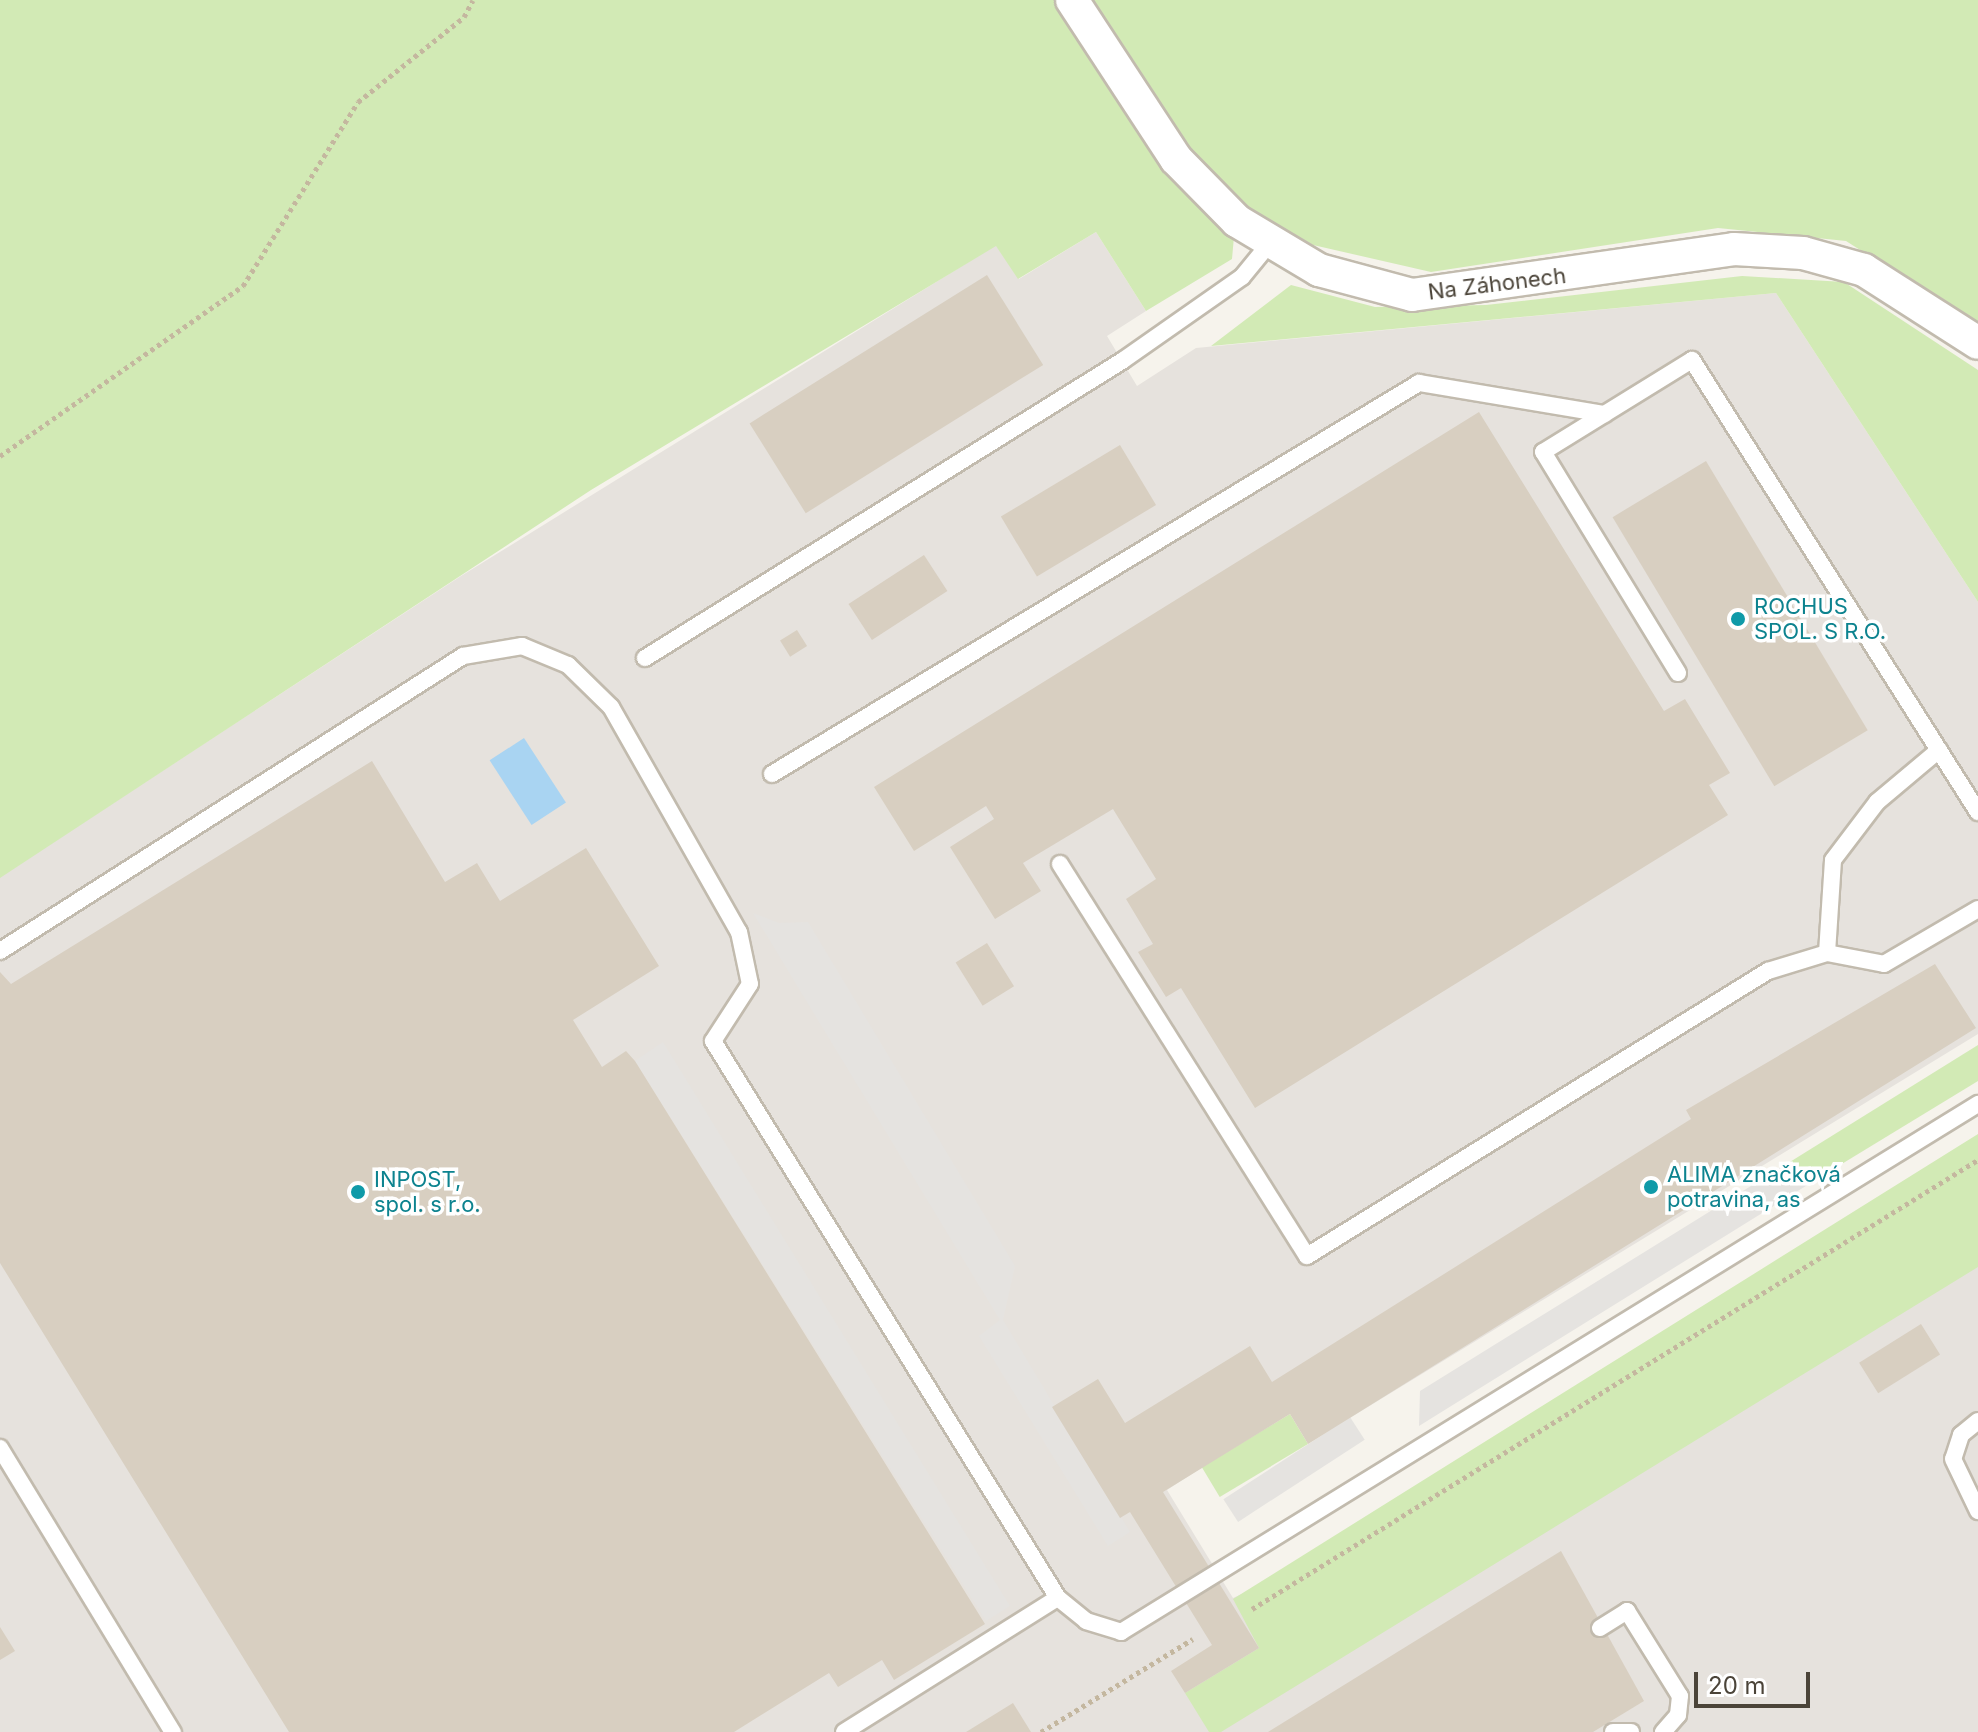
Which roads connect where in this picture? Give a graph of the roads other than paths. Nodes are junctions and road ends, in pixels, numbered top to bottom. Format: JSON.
{"nodes":[{"id":1,"x":1072,"y":0,"type":"edge"},
{"id":2,"x":1269,"y":244,"type":"junction"},
{"id":3,"x":1978,"y":343,"type":"edge"},
{"id":4,"x":1604,"y":414,"type":"junction"},
{"id":5,"x":645,"y":658,"type":"dead end"},
{"id":6,"x":1678,"y":673,"type":"dead end"},
{"id":7,"x":1939,"y":750,"type":"junction"},
{"id":8,"x":772,"y":774,"type":"dead end"},
{"id":9,"x":1978,"y":812,"type":"edge"},
{"id":10,"x":1060,"y":864,"type":"dead end"},
{"id":11,"x":1978,"y":909,"type":"edge"},
{"id":12,"x":0,"y":951,"type":"edge"},
{"id":13,"x":1827,"y":953,"type":"junction"},
{"id":14,"x":1978,"y":1104,"type":"edge"},
{"id":15,"x":1978,"y":1421,"type":"edge"},
{"id":16,"x":0,"y":1448,"type":"edge"},
{"id":17,"x":1978,"y":1511,"type":"edge"},
{"id":18,"x":1058,"y":1598,"type":"junction"},
{"id":19,"x":1600,"y":1628,"type":"dead end"},
{"id":20,"x":173,"y":1732,"type":"edge"},
{"id":21,"x":844,"y":1732,"type":"edge"},
{"id":22,"x":1613,"y":1732,"type":"edge"},
{"id":23,"x":1631,"y":1732,"type":"edge"},
{"id":24,"x":1663,"y":1732,"type":"edge"}],
"edges":[{"from":1,"to":2,"type":"street","name":"Na Záhonech"},
{"from":2,"to":3,"type":"street","name":"Na Záhonech"},
{"from":2,"to":5,"type":"lane"},
{"from":4,"to":6,"type":"lane"},
{"from":4,"to":7,"type":"lane"},
{"from":4,"to":8,"type":"lane"},
{"from":7,"to":9,"type":"lane"},
{"from":7,"to":13,"type":"lane"},
{"from":10,"to":13,"type":"lane"},
{"from":11,"to":13,"type":"lane"},
{"from":12,"to":18,"type":"lane"},
{"from":14,"to":18,"type":"lane"},
{"from":15,"to":17,"type":"lane"},
{"from":16,"to":20,"type":"lane"},
{"from":18,"to":21,"type":"lane"},
{"from":19,"to":24,"type":"lane"},
{"from":22,"to":23,"type":"lane"}]}
